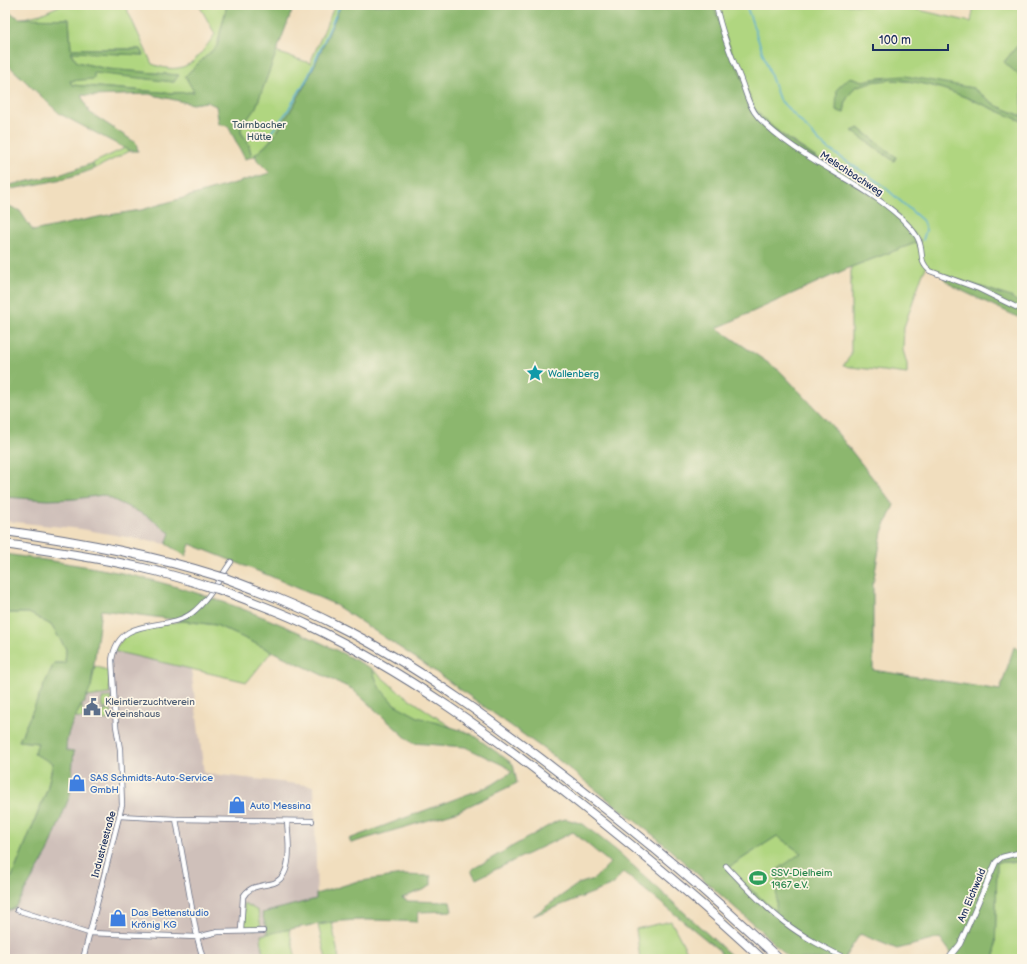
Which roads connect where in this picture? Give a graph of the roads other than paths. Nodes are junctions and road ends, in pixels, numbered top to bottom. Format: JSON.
{"nodes":[{"id":1,"x":716,"y":5,"type":"edge"},
{"id":2,"x":1022,"y":310,"type":"edge"},
{"id":3,"x":5,"y":531,"type":"edge"},
{"id":4,"x":5,"y":544,"type":"edge"},
{"id":5,"x":231,"y":562,"type":"dead end"},
{"id":6,"x":119,"y":816,"type":"junction"},
{"id":7,"x":176,"y":819,"type":"junction"},
{"id":8,"x":287,"y":821,"type":"junction"},
{"id":9,"x":312,"y":821,"type":"dead end"},
{"id":10,"x":1022,"y":852,"type":"edge"},
{"id":11,"x":726,"y":866,"type":"dead end"},
{"id":12,"x":17,"y":910,"type":"dead end"},
{"id":13,"x":241,"y":931,"type":"junction"},
{"id":14,"x":263,"y":931,"type":"dead end"},
{"id":15,"x":89,"y":933,"type":"junction"},
{"id":16,"x":197,"y":937,"type":"junction"},
{"id":17,"x":83,"y":959,"type":"edge"},
{"id":18,"x":203,"y":959,"type":"edge"},
{"id":19,"x":762,"y":959,"type":"edge"},
{"id":20,"x":779,"y":959,"type":"edge"},
{"id":21,"x":847,"y":959,"type":"edge"},
{"id":22,"x":948,"y":959,"type":"edge"}],
"edges":[{"from":1,"to":2,"type":"street","name":"Melschbachweg"},
{"from":3,"to":20,"type":"highway"},
{"from":4,"to":19,"type":"highway"},
{"from":5,"to":6,"type":"street","name":"Industriestraße"},
{"from":6,"to":7,"type":"street"},
{"from":6,"to":15,"type":"street","name":"Industriestraße"},
{"from":7,"to":8,"type":"street"},
{"from":7,"to":16,"type":"street"},
{"from":8,"to":9,"type":"street"},
{"from":8,"to":13,"type":"street"},
{"from":10,"to":22,"type":"street","name":"Am Eichwald"},
{"from":11,"to":21,"type":"street"},
{"from":12,"to":15,"type":"street"},
{"from":13,"to":14,"type":"street"},
{"from":13,"to":16,"type":"street"},
{"from":15,"to":16,"type":"street"},
{"from":15,"to":17,"type":"street","name":"Industriestraße"},
{"from":16,"to":18,"type":"street"}]}
